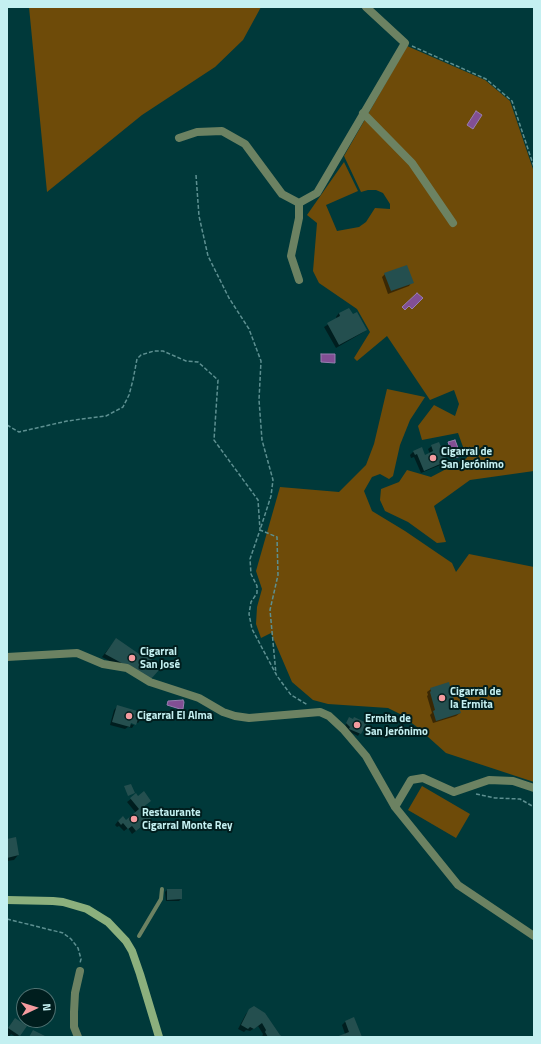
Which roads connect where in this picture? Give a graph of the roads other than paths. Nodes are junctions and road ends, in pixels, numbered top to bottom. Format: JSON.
{"nodes":[{"id":1,"x":366,"y":7,"type":"edge"},
{"id":2,"x":363,"y":113,"type":"junction"},
{"id":3,"x":179,"y":138,"type":"dead end"},
{"id":4,"x":299,"y":203,"type":"junction"},
{"id":5,"x":453,"y":223,"type":"dead end"},
{"id":6,"x":299,"y":280,"type":"dead end"},
{"id":7,"x":7,"y":657,"type":"edge"},
{"id":8,"x":534,"y":788,"type":"edge"},
{"id":9,"x":395,"y":807,"type":"junction"},
{"id":10,"x":162,"y":889,"type":"dead end"},
{"id":11,"x":7,"y":900,"type":"edge"},
{"id":12,"x":139,"y":936,"type":"dead end"},
{"id":13,"x":534,"y":936,"type":"edge"},
{"id":14,"x":80,"y":971,"type":"road end"},
{"id":15,"x":78,"y":1037,"type":"edge"},
{"id":16,"x":159,"y":1037,"type":"edge"}],
"edges":[{"from":1,"to":2,"type":"street"},
{"from":2,"to":4,"type":"street"},
{"from":2,"to":5,"type":"street"},
{"from":3,"to":4,"type":"street"},
{"from":4,"to":6,"type":"street"},
{"from":7,"to":9,"type":"street"},
{"from":8,"to":9,"type":"street"},
{"from":9,"to":13,"type":"street"},
{"from":10,"to":12,"type":"lane"},
{"from":11,"to":16,"type":"main road"},
{"from":14,"to":15,"type":"street"}]}
